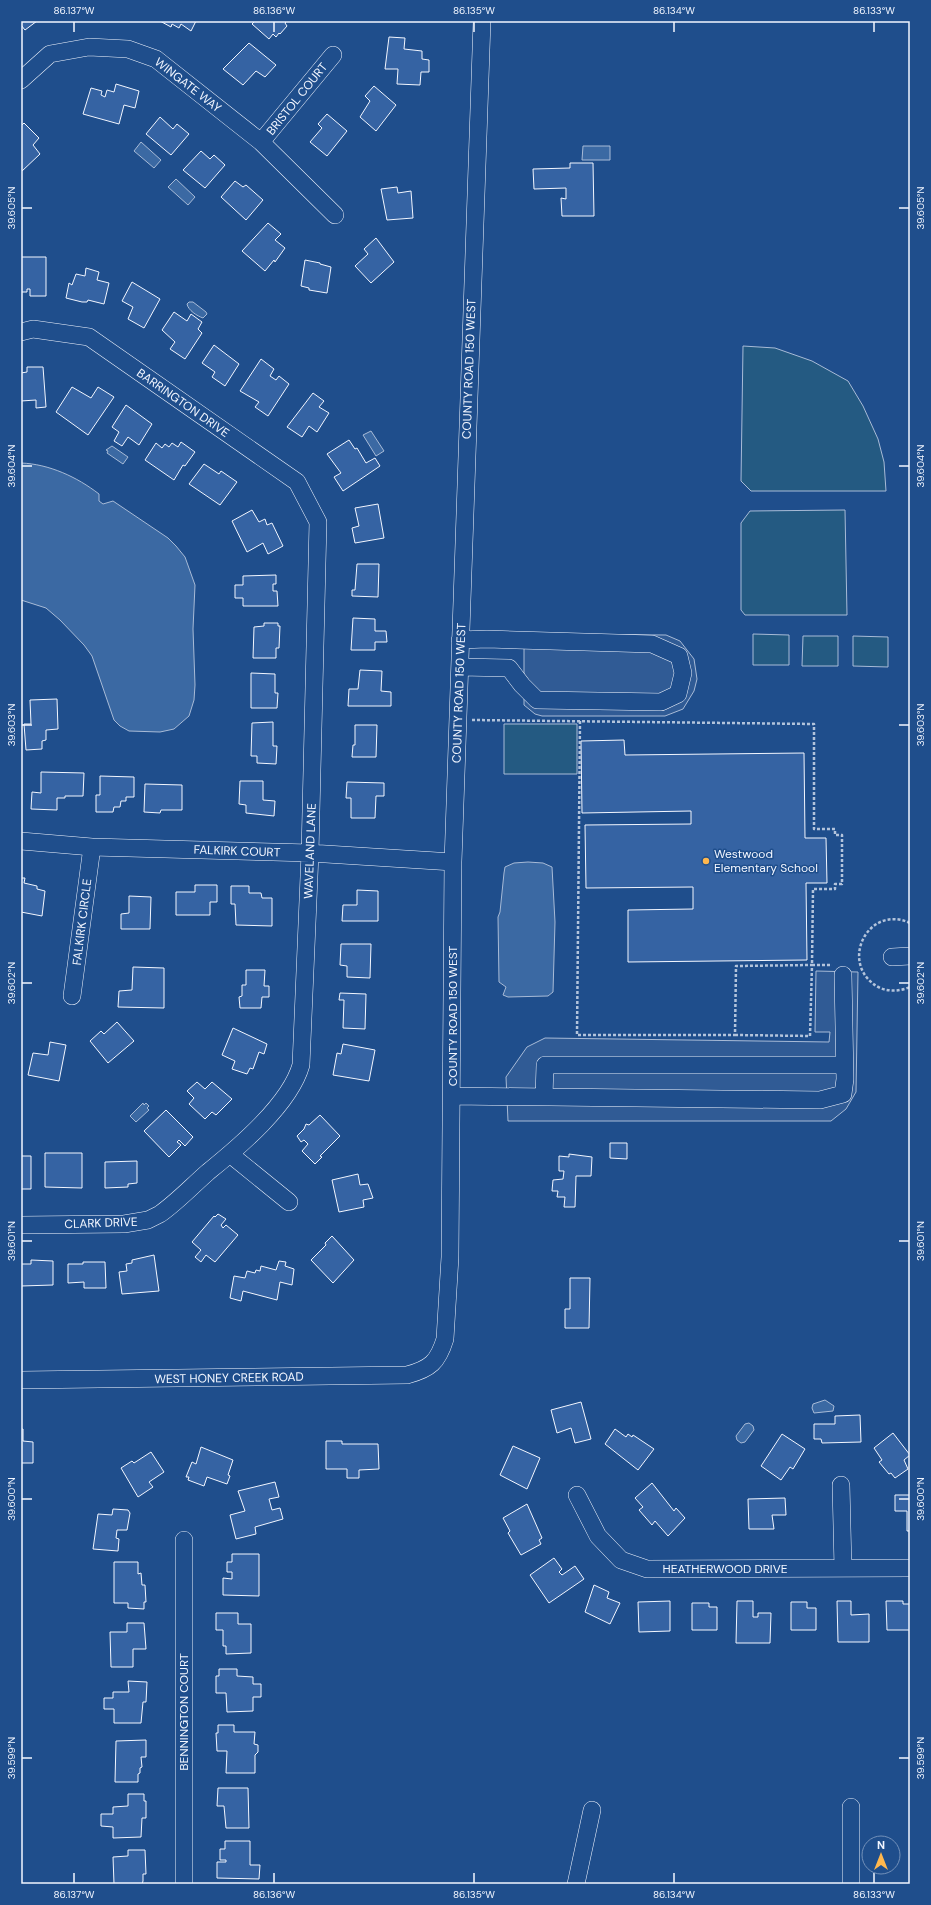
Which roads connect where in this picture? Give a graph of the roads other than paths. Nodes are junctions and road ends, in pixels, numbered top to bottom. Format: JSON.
{"nodes":[{"id":1,"x":482,"y":21,"type":"edge"},
{"id":2,"x":333,"y":55,"type":"dead end"},
{"id":3,"x":21,"y":80,"type":"edge"},
{"id":4,"x":261,"y":142,"type":"junction"},
{"id":5,"x":335,"y":214,"type":"dead end"},
{"id":6,"x":21,"y":332,"type":"edge"},
{"id":7,"x":318,"y":522,"type":"joint"},
{"id":8,"x":460,"y":640,"type":"junction"},
{"id":9,"x":460,"y":667,"type":"junction"},
{"id":10,"x":21,"y":840,"type":"edge"},
{"id":11,"x":92,"y":847,"type":"junction"},
{"id":12,"x":310,"y":853,"type":"junction"},
{"id":13,"x":453,"y":862,"type":"junction"},
{"id":14,"x":910,"y":956,"type":"edge"},
{"id":15,"x":892,"y":957,"type":"dead end"},
{"id":16,"x":844,"y":968,"type":"road end"},
{"id":17,"x":72,"y":996,"type":"dead end"},
{"id":18,"x":844,"y":1065,"type":"junction"},
{"id":19,"x":452,"y":1096,"type":"junction"},
{"id":20,"x":544,"y":1097,"type":"junction"},
{"id":21,"x":230,"y":1155,"type":"junction"},
{"id":22,"x":289,"y":1202,"type":"dead end"},
{"id":23,"x":21,"y":1225,"type":"edge"},
{"id":24,"x":434,"y":1362,"type":"joint"},
{"id":25,"x":21,"y":1380,"type":"edge"},
{"id":26,"x":841,"y":1485,"type":"dead end"},
{"id":27,"x":577,"y":1495,"type":"dead end"},
{"id":28,"x":184,"y":1540,"type":"dead end"},
{"id":29,"x":843,"y":1568,"type":"junction"},
{"id":30,"x":910,"y":1568,"type":"edge"},
{"id":31,"x":851,"y":1806,"type":"dead end"},
{"id":32,"x":592,"y":1810,"type":"dead end"},
{"id":33,"x":184,"y":1884,"type":"edge"},
{"id":34,"x":576,"y":1884,"type":"edge"},
{"id":35,"x":851,"y":1884,"type":"edge"}],
"edges":[{"from":1,"to":8,"type":"street","name":"COUNTY ROAD 150 WEST"},
{"from":2,"to":4,"type":"street","name":"BRISTOL COURT"},
{"from":3,"to":4,"type":"street","name":"WINGATE WAY"},
{"from":4,"to":5,"type":"street","name":"WINGATE WAY"},
{"from":6,"to":7,"type":"street","name":"BARRINGTON DRIVE"},
{"from":7,"to":12,"type":"street","name":"WAVELAND LANE"},
{"from":8,"to":9,"type":"street","name":"COUNTY ROAD 150 WEST"},
{"from":8,"to":9,"type":"street"},
{"from":9,"to":13,"type":"street","name":"COUNTY ROAD 150 WEST"},
{"from":10,"to":11,"type":"street","name":"FALKIRK COURT"},
{"from":11,"to":12,"type":"street","name":"FALKIRK COURT"},
{"from":11,"to":17,"type":"street","name":"FALKIRK CIRCLE"},
{"from":12,"to":13,"type":"street","name":"FALKIRK COURT"},
{"from":12,"to":21,"type":"street","name":"WAVELAND LANE"},
{"from":13,"to":19,"type":"street","name":"COUNTY ROAD 150 WEST"},
{"from":14,"to":15,"type":"street"},
{"from":16,"to":18,"type":"street"},
{"from":18,"to":20,"type":"street"},
{"from":18,"to":20,"type":"street"},
{"from":19,"to":20,"type":"street"},
{"from":19,"to":24,"type":"street","name":"COUNTY ROAD 150 WEST"},
{"from":21,"to":22,"type":"street"},
{"from":21,"to":23,"type":"street","name":"CLARK DRIVE"},
{"from":24,"to":25,"type":"street","name":"WEST HONEY CREEK ROAD"},
{"from":26,"to":29,"type":"street"},
{"from":27,"to":29,"type":"street","name":"HEATHERWOOD DRIVE"},
{"from":28,"to":33,"type":"street","name":"BENNINGTON COURT"},
{"from":29,"to":30,"type":"street","name":"HEATHERWOOD DRIVE"},
{"from":31,"to":35,"type":"street"},
{"from":32,"to":34,"type":"street"}]}
